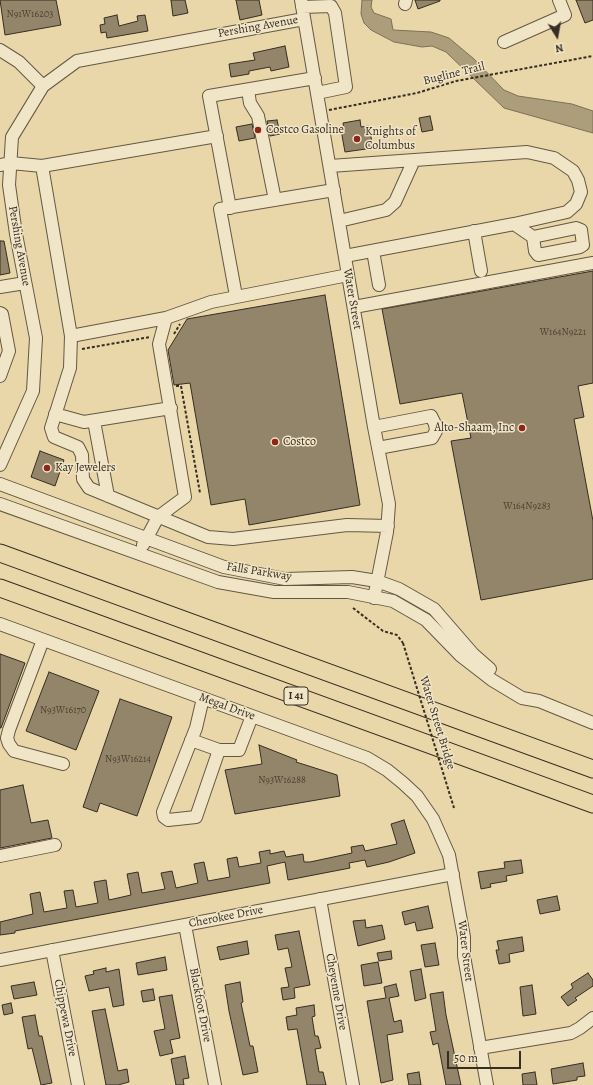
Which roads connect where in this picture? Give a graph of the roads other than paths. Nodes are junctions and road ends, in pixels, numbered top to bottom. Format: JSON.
{"nodes":[{"id":1,"x":559,"y":0,"type":"edge"},
{"id":2,"x":302,"y":9,"type":"edge"},
{"id":3,"x":504,"y":42,"type":"dead end"},
{"id":4,"x":0,"y":50,"type":"edge"},
{"id":5,"x":315,"y":78,"type":"junction"},
{"id":6,"x":43,"y":86,"type":"junction"},
{"id":7,"x":248,"y":90,"type":"junction"},
{"id":8,"x":317,"y":92,"type":"junction"},
{"id":9,"x":217,"y":136,"type":"junction"},
{"id":10,"x":414,"y":160,"type":"junction"},
{"id":11,"x":5,"y":164,"type":"edge"},
{"id":12,"x":42,"y":166,"type":"junction"},
{"id":13,"x":330,"y":166,"type":"junction"},
{"id":14,"x":334,"y":190,"type":"junction"},
{"id":15,"x":275,"y":200,"type":"junction"},
{"id":16,"x":230,"y":208,"type":"junction"},
{"id":17,"x":339,"y":220,"type":"junction"},
{"id":18,"x":514,"y":224,"type":"junction"},
{"id":19,"x":474,"y":231,"type":"junction"},
{"id":20,"x":533,"y":237,"type":"dead end"},
{"id":21,"x":373,"y":251,"type":"junction"},
{"id":22,"x":345,"y":256,"type":"junction"},
{"id":23,"x":593,"y":263,"type":"edge"},
{"id":24,"x":480,"y":271,"type":"dead end"},
{"id":25,"x":348,"y":275,"type":"junction"},
{"id":26,"x":25,"y":283,"type":"junction"},
{"id":27,"x":379,"y":285,"type":"dead end"},
{"id":28,"x":0,"y":287,"type":"edge"},
{"id":29,"x":236,"y":296,"type":"junction"},
{"id":30,"x":354,"y":307,"type":"junction"},
{"id":31,"x":0,"y":313,"type":"edge"},
{"id":32,"x":166,"y":318,"type":"junction"},
{"id":33,"x":71,"y":336,"type":"junction"},
{"id":34,"x":0,"y":376,"type":"edge"},
{"id":35,"x":171,"y":408,"type":"junction"},
{"id":36,"x":56,"y":414,"type":"junction"},
{"id":37,"x":94,"y":421,"type":"junction"},
{"id":38,"x":374,"y":427,"type":"junction"},
{"id":39,"x":378,"y":448,"type":"junction"},
{"id":40,"x":0,"y":465,"type":"edge"},
{"id":41,"x":0,"y":484,"type":"edge"},
{"id":42,"x":108,"y":496,"type":"junction"},
{"id":43,"x":0,"y":504,"type":"edge"},
{"id":44,"x":158,"y":517,"type":"junction"},
{"id":45,"x":388,"y":526,"type":"junction"},
{"id":46,"x":147,"y":538,"type":"junction"},
{"id":47,"x":0,"y":553,"type":"edge"},
{"id":48,"x":139,"y":553,"type":"junction"},
{"id":49,"x":377,"y":581,"type":"junction"},
{"id":50,"x":0,"y":588,"type":"edge"},
{"id":51,"x":374,"y":598,"type":"junction"},
{"id":52,"x":0,"y":624,"type":"edge"},
{"id":53,"x":43,"y":640,"type":"junction"},
{"id":54,"x":202,"y":698,"type":"junction"},
{"id":55,"x":539,"y":701,"type":"junction"},
{"id":56,"x":252,"y":716,"type":"junction"},
{"id":57,"x":593,"y":724,"type":"edge"},
{"id":58,"x":191,"y":740,"type":"junction"},
{"id":59,"x":219,"y":750,"type":"junction"},
{"id":60,"x":63,"y":764,"type":"dead end"},
{"id":61,"x":593,"y":769,"type":"edge"},
{"id":62,"x":593,"y":804,"type":"edge"},
{"id":63,"x":433,"y":820,"type":"joint"},
{"id":64,"x":55,"y":845,"type":"dead end"},
{"id":65,"x":0,"y":856,"type":"edge"},
{"id":66,"x":453,"y":874,"type":"junction"},
{"id":67,"x":320,"y":899,"type":"junction"},
{"id":68,"x":185,"y":925,"type":"junction"},
{"id":69,"x":52,"y":950,"type":"junction"},
{"id":70,"x":0,"y":960,"type":"edge"},
{"id":71,"x":593,"y":1018,"type":"edge"},
{"id":72,"x":480,"y":1048,"type":"junction"},
{"id":73,"x":78,"y":1085,"type":"edge"},
{"id":74,"x":215,"y":1085,"type":"edge"},
{"id":75,"x":352,"y":1085,"type":"edge"},
{"id":76,"x":487,"y":1085,"type":"edge"}],
"edges":[{"from":1,"to":3,"type":"street"},
{"from":2,"to":5,"type":"street","name":"Water Street"},
{"from":2,"to":6,"type":"street","name":"Pershing Avenue"},
{"from":2,"to":8,"type":"street","name":"Pershing Avenue"},
{"from":4,"to":6,"type":"street"},
{"from":5,"to":7,"type":"street"},
{"from":5,"to":8,"type":"street","name":"Water Street"},
{"from":6,"to":11,"type":"street","name":"Pershing Avenue"},
{"from":7,"to":9,"type":"street"},
{"from":7,"to":15,"type":"street"},
{"from":8,"to":13,"type":"street","name":"Water Street"},
{"from":9,"to":12,"type":"street"},
{"from":9,"to":16,"type":"street"},
{"from":10,"to":13,"type":"street"},
{"from":10,"to":17,"type":"street"},
{"from":10,"to":18,"type":"street"},
{"from":11,"to":12,"type":"street"},
{"from":11,"to":26,"type":"street","name":"Pershing Avenue"},
{"from":12,"to":33,"type":"street"},
{"from":13,"to":14,"type":"street","name":"Water Street"},
{"from":14,"to":15,"type":"street"},
{"from":14,"to":17,"type":"street","name":"Water Street"},
{"from":15,"to":16,"type":"street"},
{"from":16,"to":29,"type":"street"},
{"from":17,"to":22,"type":"street","name":"Water Street"},
{"from":18,"to":19,"type":"street"},
{"from":18,"to":20,"type":"street"},
{"from":19,"to":21,"type":"street"},
{"from":19,"to":24,"type":"street"},
{"from":21,"to":22,"type":"street"},
{"from":21,"to":27,"type":"street"},
{"from":22,"to":25,"type":"street","name":"Water Street"},
{"from":23,"to":30,"type":"street"},
{"from":25,"to":29,"type":"street"},
{"from":25,"to":30,"type":"street","name":"Water Street"},
{"from":26,"to":28,"type":"street"},
{"from":26,"to":40,"type":"street","name":"Pershing Avenue"},
{"from":29,"to":32,"type":"street"},
{"from":30,"to":38,"type":"street","name":"Water Street"},
{"from":31,"to":34,"type":"street"},
{"from":32,"to":33,"type":"street"},
{"from":32,"to":35,"type":"street"},
{"from":33,"to":36,"type":"street"},
{"from":35,"to":37,"type":"street"},
{"from":35,"to":44,"type":"street"},
{"from":36,"to":37,"type":"street"},
{"from":36,"to":42,"type":"street"},
{"from":37,"to":42,"type":"street"},
{"from":38,"to":39,"type":"street","name":"Water Street"},
{"from":38,"to":39,"type":"street"},
{"from":39,"to":45,"type":"street","name":"Water Street"},
{"from":41,"to":46,"type":"street","name":"Falls Parkway"},
{"from":42,"to":44,"type":"street"},
{"from":43,"to":48,"type":"street","name":"Falls Parkway"},
{"from":44,"to":45,"type":"street"},
{"from":44,"to":46,"type":"street"},
{"from":45,"to":49,"type":"street","name":"Water Street"},
{"from":46,"to":48,"type":"street"},
{"from":46,"to":49,"type":"street","name":"Falls Parkway"},
{"from":47,"to":61,"type":"highway"},
{"from":48,"to":51,"type":"street","name":"Falls Parkway"},
{"from":49,"to":51,"type":"street","name":"Water Street"},
{"from":49,"to":55,"type":"street","name":"Falls Parkway"},
{"from":50,"to":62,"type":"highway","number":"I 41"},
{"from":51,"to":55,"type":"street","name":"Falls Parkway"},
{"from":52,"to":53,"type":"street","name":"Megal Drive"},
{"from":53,"to":54,"type":"street","name":"Megal Drive"},
{"from":53,"to":60,"type":"street"},
{"from":54,"to":56,"type":"street","name":"Megal Drive"},
{"from":54,"to":58,"type":"street"},
{"from":55,"to":57,"type":"street","name":"Falls Parkway"},
{"from":56,"to":59,"type":"street"},
{"from":56,"to":63,"type":"street","name":"Megal Drive"},
{"from":58,"to":59,"type":"street"},
{"from":58,"to":59,"type":"street"},
{"from":63,"to":66,"type":"street","name":"Water Street"},
{"from":64,"to":65,"type":"street"},
{"from":66,"to":67,"type":"street","name":"Cherokee Drive"},
{"from":66,"to":72,"type":"street","name":"Water Street"},
{"from":67,"to":68,"type":"street","name":"Cherokee Drive"},
{"from":67,"to":75,"type":"street","name":"Cheyenne Drive"},
{"from":68,"to":69,"type":"street","name":"Cherokee Drive"},
{"from":68,"to":74,"type":"street","name":"Blackfoot Drive"},
{"from":69,"to":70,"type":"street","name":"Cherokee Drive"},
{"from":69,"to":73,"type":"street","name":"Chippewa Drive"},
{"from":71,"to":72,"type":"street"},
{"from":72,"to":76,"type":"street","name":"Water Street"}]}
